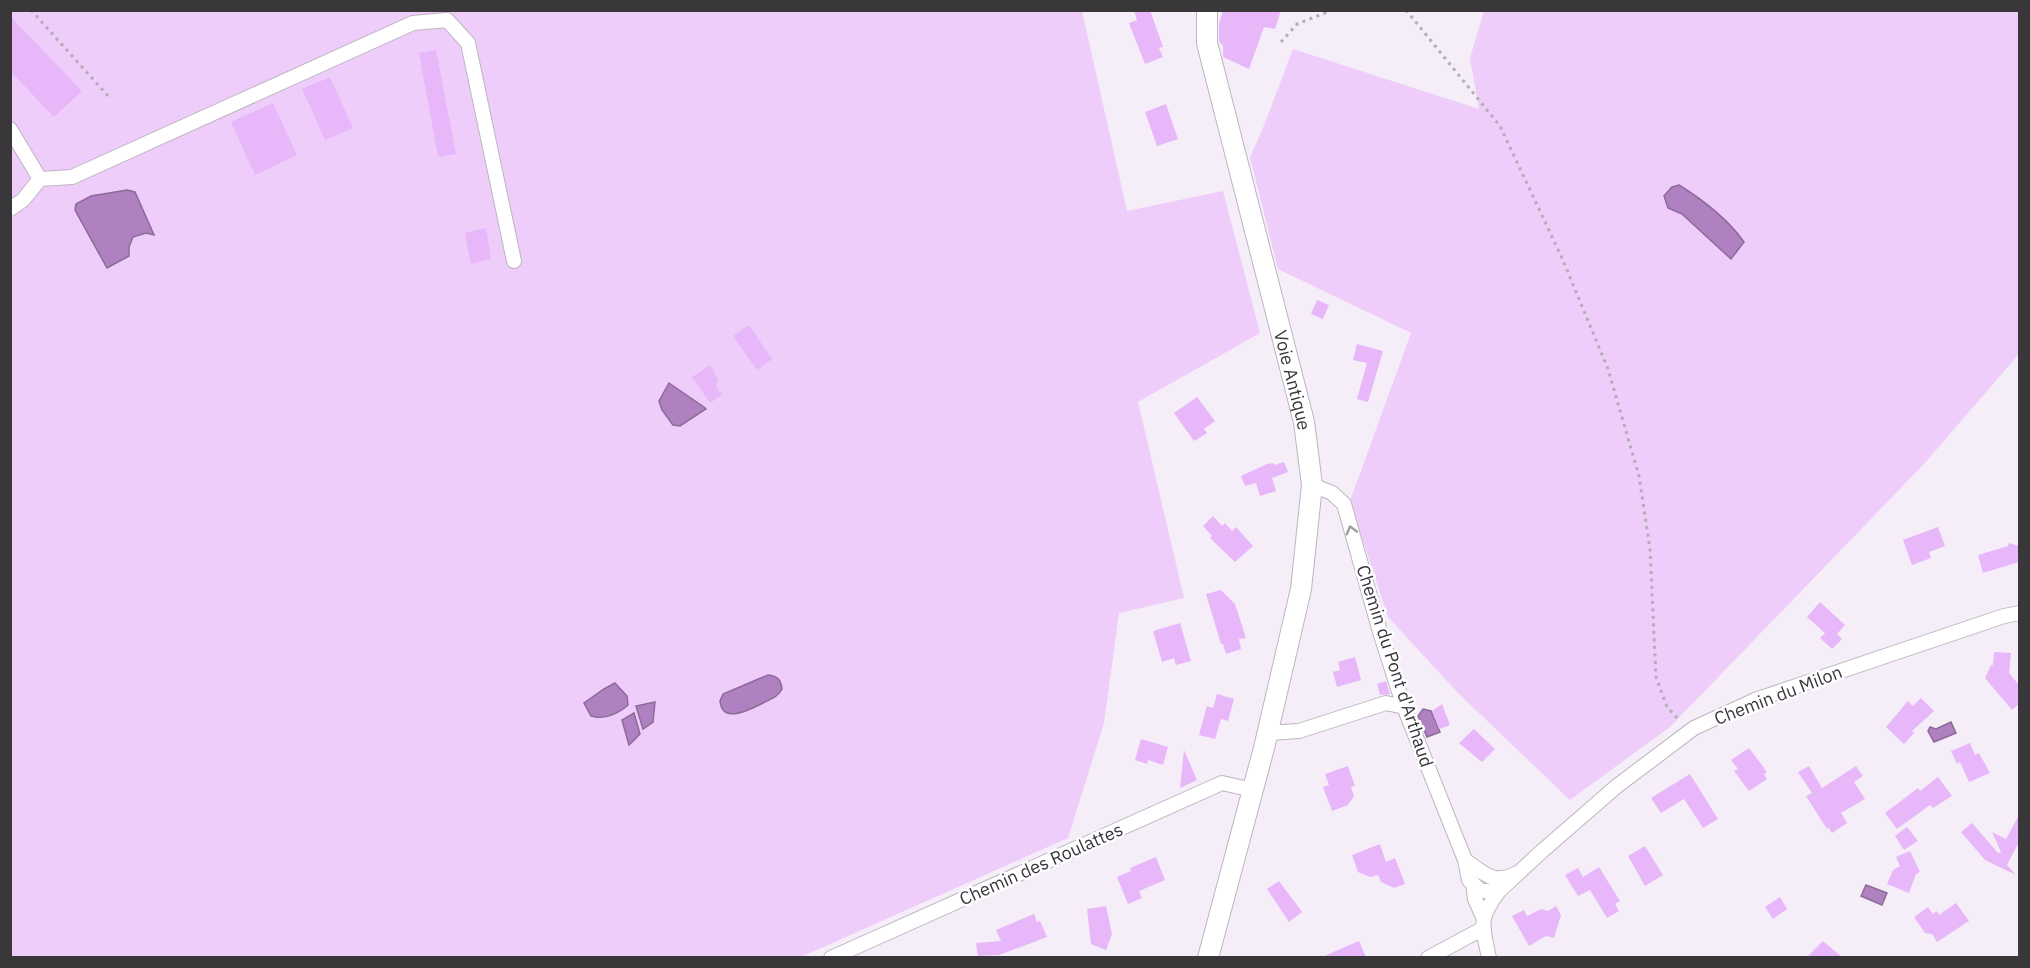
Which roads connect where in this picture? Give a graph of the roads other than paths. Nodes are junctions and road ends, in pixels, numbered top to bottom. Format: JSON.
{"nodes":[{"id":1,"x":1207,"y":10,"type":"edge"},
{"id":2,"x":10,"y":129,"type":"edge"},
{"id":3,"x":40,"y":179,"type":"junction"},
{"id":4,"x":10,"y":208,"type":"edge"},
{"id":5,"x":514,"y":261,"type":"dead end"},
{"id":6,"x":1312,"y":485,"type":"junction"},
{"id":7,"x":2019,"y":613,"type":"edge"},
{"id":8,"x":1404,"y":706,"type":"junction"},
{"id":9,"x":1268,"y":733,"type":"junction"},
{"id":10,"x":1253,"y":790,"type":"junction"},
{"id":11,"x":1465,"y":860,"type":"junction"},
{"id":12,"x":1524,"y":869,"type":"junction"},
{"id":13,"x":1473,"y":883,"type":"junction"},
{"id":14,"x":1500,"y":891,"type":"junction"},
{"id":15,"x":1483,"y":923,"type":"junction"},
{"id":16,"x":831,"y":957,"type":"edge"},
{"id":17,"x":1208,"y":957,"type":"edge"},
{"id":18,"x":1428,"y":957,"type":"edge"},
{"id":19,"x":1489,"y":957,"type":"edge"}],
"edges":[{"from":1,"to":6,"type":"street","name":"Voie Antique"},
{"from":2,"to":3,"type":"street"},
{"from":3,"to":4,"type":"street"},
{"from":3,"to":5,"type":"street"},
{"from":8,"to":6,"type":"street","name":"Chemin du Pont d'Arthaud","one_way":true},
{"from":6,"to":9,"type":"street","name":"Voie Antique"},
{"from":7,"to":12,"type":"street","name":"Chemin du Milon"},
{"from":8,"to":9,"type":"street"},
{"from":8,"to":11,"type":"street","name":"Chemin du Pont d'Arthaud"},
{"from":9,"to":10,"type":"street","name":"Voie Antique"},
{"from":10,"to":16,"type":"street","name":"Chemin des Roulattes"},
{"from":10,"to":17,"type":"street","name":"Voie Antique"},
{"from":11,"to":12,"type":"street"},
{"from":11,"to":13,"type":"street"},
{"from":12,"to":14,"type":"street","name":"Chemin du Milon"},
{"from":13,"to":14,"type":"street"},
{"from":13,"to":15,"type":"street"},
{"from":14,"to":15,"type":"street"},
{"from":15,"to":18,"type":"street"},
{"from":15,"to":19,"type":"street"}]}
